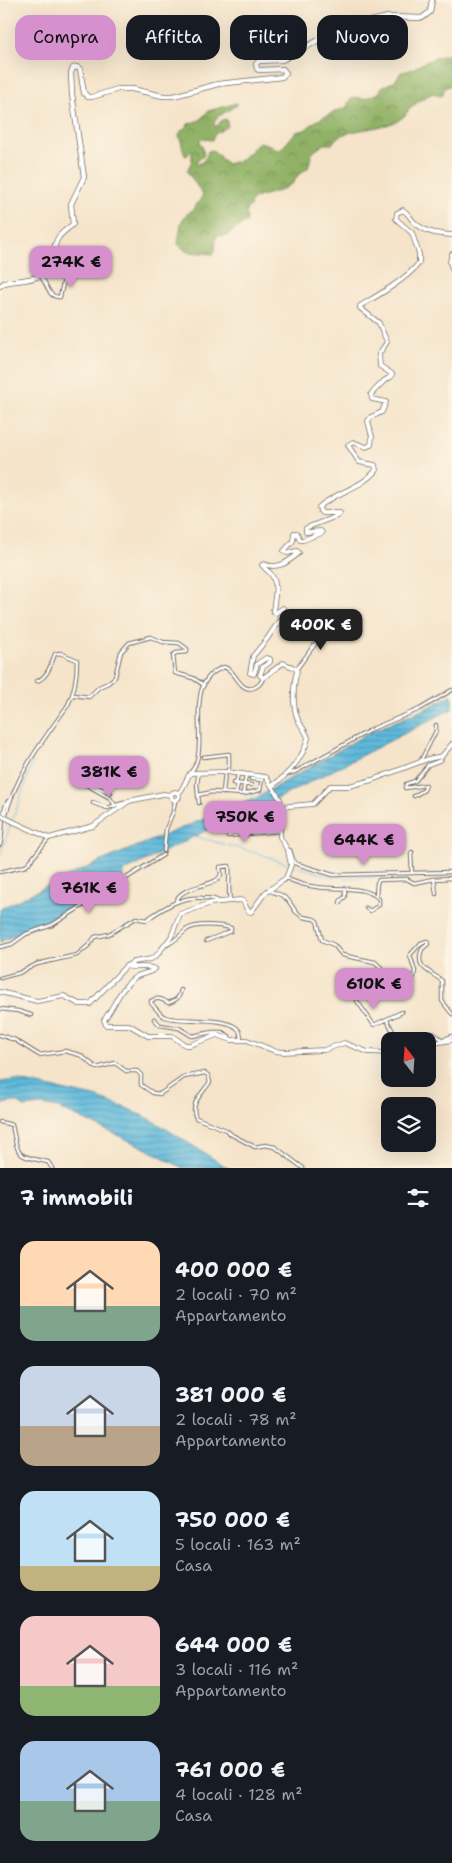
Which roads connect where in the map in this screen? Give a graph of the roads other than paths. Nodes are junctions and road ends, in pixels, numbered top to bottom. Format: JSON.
{"nodes":[{"id":1,"x":432,"y":0,"type":"edge"},
{"id":2,"x":452,"y":235,"type":"edge"},
{"id":3,"x":54,"y":251,"type":"junction"},
{"id":4,"x":452,"y":254,"type":"edge"},
{"id":5,"x":452,"y":269,"type":"edge"},
{"id":6,"x":40,"y":276,"type":"junction"},
{"id":7,"x":0,"y":286,"type":"edge"},
{"id":8,"x":326,"y":620,"type":"dead end"},
{"id":9,"x":296,"y":670,"type":"junction"},
{"id":10,"x":263,"y":678,"type":"junction"},
{"id":11,"x":37,"y":681,"type":"dead end"},
{"id":12,"x":204,"y":685,"type":"junction"},
{"id":13,"x":452,"y":690,"type":"edge"},
{"id":14,"x":73,"y":694,"type":"junction"},
{"id":15,"x":436,"y":725,"type":"dead end"},
{"id":16,"x":452,"y":744,"type":"edge"},
{"id":17,"x":442,"y":756,"type":"junction"},
{"id":18,"x":203,"y":757,"type":"dead end"},
{"id":19,"x":420,"y":762,"type":"junction"},
{"id":20,"x":190,"y":772,"type":"junction"},
{"id":21,"x":199,"y":772,"type":"junction"},
{"id":22,"x":226,"y":772,"type":"junction"},
{"id":23,"x":238,"y":774,"type":"junction"},
{"id":24,"x":287,"y":774,"type":"junction"},
{"id":25,"x":246,"y":775,"type":"junction"},
{"id":26,"x":252,"y":777,"type":"junction"},
{"id":27,"x":236,"y":784,"type":"junction"},
{"id":28,"x":244,"y":784,"type":"junction"},
{"id":29,"x":251,"y":785,"type":"junction"},
{"id":30,"x":273,"y":787,"type":"junction"},
{"id":31,"x":250,"y":792,"type":"junction"},
{"id":32,"x":111,"y":793,"type":"dead end"},
{"id":33,"x":223,"y":793,"type":"junction"},
{"id":34,"x":236,"y":793,"type":"junction"},
{"id":35,"x":178,"y":794,"type":"junction"},
{"id":36,"x":243,"y":794,"type":"junction"},
{"id":37,"x":170,"y":795,"type":"junction"},
{"id":38,"x":198,"y":795,"type":"junction"},
{"id":39,"x":414,"y":796,"type":"dead end"},
{"id":40,"x":10,"y":800,"type":"junction"},
{"id":41,"x":175,"y":801,"type":"junction"},
{"id":42,"x":94,"y":803,"type":"dead end"},
{"id":43,"x":123,"y":803,"type":"junction"},
{"id":44,"x":199,"y":803,"type":"dead end"},
{"id":45,"x":115,"y":805,"type":"junction"},
{"id":46,"x":279,"y":807,"type":"junction"},
{"id":47,"x":2,"y":816,"type":"edge"},
{"id":48,"x":263,"y":816,"type":"dead end"},
{"id":49,"x":264,"y":831,"type":"junction"},
{"id":50,"x":280,"y":831,"type":"junction"},
{"id":51,"x":228,"y":832,"type":"dead end"},
{"id":52,"x":49,"y":838,"type":"junction"},
{"id":53,"x":0,"y":845,"type":"edge"},
{"id":54,"x":164,"y":850,"type":"dead end"},
{"id":55,"x":288,"y":851,"type":"junction"},
{"id":56,"x":412,"y":852,"type":"dead end"},
{"id":57,"x":163,"y":855,"type":"dead end"},
{"id":58,"x":0,"y":872,"type":"edge"},
{"id":59,"x":452,"y":872,"type":"edge"},
{"id":60,"x":412,"y":873,"type":"junction"},
{"id":61,"x":286,"y":878,"type":"junction"},
{"id":62,"x":452,"y":878,"type":"edge"},
{"id":63,"x":434,"y":879,"type":"junction"},
{"id":64,"x":268,"y":890,"type":"junction"},
{"id":65,"x":345,"y":890,"type":"junction"},
{"id":66,"x":436,"y":894,"type":"dead end"},
{"id":67,"x":376,"y":896,"type":"junction"},
{"id":68,"x":230,"y":900,"type":"junction"},
{"id":69,"x":176,"y":901,"type":"junction"},
{"id":70,"x":218,"y":901,"type":"junction"},
{"id":71,"x":340,"y":903,"type":"dead end"},
{"id":72,"x":366,"y":908,"type":"dead end"},
{"id":73,"x":206,"y":942,"type":"dead end"},
{"id":74,"x":165,"y":946,"type":"junction"},
{"id":75,"x":0,"y":947,"type":"edge"},
{"id":76,"x":126,"y":966,"type":"junction"},
{"id":77,"x":0,"y":978,"type":"edge"},
{"id":78,"x":181,"y":990,"type":"dead end"},
{"id":79,"x":0,"y":992,"type":"edge"},
{"id":80,"x":357,"y":1001,"type":"dead end"},
{"id":81,"x":0,"y":1009,"type":"edge"},
{"id":82,"x":402,"y":1012,"type":"dead end"},
{"id":83,"x":452,"y":1014,"type":"edge"},
{"id":84,"x":31,"y":1015,"type":"dead end"},
{"id":85,"x":154,"y":1019,"type":"dead end"},
{"id":86,"x":387,"y":1020,"type":"junction"},
{"id":87,"x":393,"y":1032,"type":"edge"},
{"id":88,"x":0,"y":1035,"type":"edge"},
{"id":89,"x":436,"y":1035,"type":"edge"},
{"id":90,"x":452,"y":1036,"type":"edge"},
{"id":91,"x":229,"y":1039,"type":"junction"},
{"id":92,"x":241,"y":1040,"type":"junction"},
{"id":93,"x":452,"y":1040,"type":"edge"},
{"id":94,"x":444,"y":1041,"type":"junction"},
{"id":95,"x":436,"y":1042,"type":"edge"},
{"id":96,"x":381,"y":1052,"type":"edge"},
{"id":97,"x":0,"y":1122,"type":"edge"},
{"id":98,"x":52,"y":1168,"type":"edge"},
{"id":99,"x":303,"y":1168,"type":"edge"}],
"edges":[{"from":1,"to":3,"type":"main road"},
{"from":2,"to":10,"type":"street"},
{"from":3,"to":6,"type":"main road"},
{"from":3,"to":6,"type":"street"},
{"from":4,"to":5,"type":"street"},
{"from":6,"to":7,"type":"main road"},
{"from":8,"to":9,"type":"street"},
{"from":9,"to":10,"type":"street"},
{"from":9,"to":24,"type":"street"},
{"from":10,"to":12,"type":"street"},
{"from":11,"to":14,"type":"street"},
{"from":12,"to":14,"type":"street"},
{"from":12,"to":20,"type":"street"},
{"from":13,"to":24,"type":"street"},
{"from":14,"to":40,"type":"street"},
{"from":15,"to":19,"type":"street"},
{"from":16,"to":17,"type":"street"},
{"from":17,"to":19,"type":"street"},
{"from":17,"to":39,"type":"street"},
{"from":18,"to":22,"type":"street"},
{"from":19,"to":46,"type":"street"},
{"from":20,"to":21,"type":"street"},
{"from":20,"to":35,"type":"street"},
{"from":21,"to":22,"type":"street"},
{"from":21,"to":38,"type":"street"},
{"from":22,"to":23,"type":"street"},
{"from":22,"to":33,"type":"street"},
{"from":23,"to":25,"type":"street"},
{"from":23,"to":27,"type":"street"},
{"from":24,"to":30,"type":"street"},
{"from":25,"to":26,"type":"street"},
{"from":25,"to":28,"type":"street"},
{"from":26,"to":29,"type":"street"},
{"from":26,"to":30,"type":"street"},
{"from":26,"to":31,"type":"street"},
{"from":27,"to":28,"type":"street"},
{"from":27,"to":34,"type":"street"},
{"from":28,"to":29,"type":"street"},
{"from":28,"to":36,"type":"street"},
{"from":29,"to":31,"type":"street"},
{"from":30,"to":46,"type":"street"},
{"from":31,"to":36,"type":"street"},
{"from":32,"to":45,"type":"street"},
{"from":33,"to":34,"type":"street"},
{"from":33,"to":38,"type":"street"},
{"from":34,"to":36,"type":"street"},
{"from":35,"to":37,"type":"street"},
{"from":35,"to":41,"type":"street"},
{"from":37,"to":41,"type":"street"},
{"from":37,"to":43,"type":"street"},
{"from":38,"to":44,"type":"street"},
{"from":40,"to":47,"type":"street"},
{"from":40,"to":53,"type":"street"},
{"from":41,"to":54,"type":"street"},
{"from":42,"to":45,"type":"street"},
{"from":43,"to":45,"type":"street"},
{"from":43,"to":52,"type":"street"},
{"from":46,"to":50,"type":"street"},
{"from":47,"to":52,"type":"street","bridge":true},
{"from":48,"to":49,"type":"street"},
{"from":49,"to":50,"type":"street"},
{"from":49,"to":51,"type":"street"},
{"from":50,"to":55,"type":"street"},
{"from":52,"to":58,"type":"street"},
{"from":55,"to":60,"type":"street"},
{"from":55,"to":61,"type":"street"},
{"from":56,"to":60,"type":"street"},
{"from":57,"to":75,"type":"street"},
{"from":59,"to":60,"type":"street"},
{"from":61,"to":64,"type":"street"},
{"from":61,"to":65,"type":"street"},
{"from":62,"to":63,"type":"street"},
{"from":63,"to":66,"type":"street"},
{"from":63,"to":67,"type":"street"},
{"from":64,"to":68,"type":"street"},
{"from":64,"to":83,"type":"street"},
{"from":65,"to":67,"type":"street"},
{"from":65,"to":71,"type":"street"},
{"from":67,"to":72,"type":"street"},
{"from":68,"to":69,"type":"street"},
{"from":68,"to":70,"type":"street"},
{"from":69,"to":70,"type":"street"},
{"from":69,"to":77,"type":"street"},
{"from":70,"to":74,"type":"street"},
{"from":73,"to":74,"type":"street"},
{"from":74,"to":76,"type":"street"},
{"from":76,"to":79,"type":"street"},
{"from":76,"to":91,"type":"street"},
{"from":78,"to":92,"type":"street"},
{"from":80,"to":86,"type":"street"},
{"from":81,"to":84,"type":"street"},
{"from":82,"to":86,"type":"street"},
{"from":85,"to":91,"type":"street"},
{"from":86,"to":87,"type":"street"},
{"from":88,"to":99,"type":"street"},
{"from":89,"to":94,"type":"street"},
{"from":90,"to":94,"type":"street"},
{"from":91,"to":92,"type":"street"},
{"from":92,"to":96,"type":"street"},
{"from":93,"to":94,"type":"street"},
{"from":94,"to":95,"type":"street"},
{"from":97,"to":98,"type":"street"}]}
